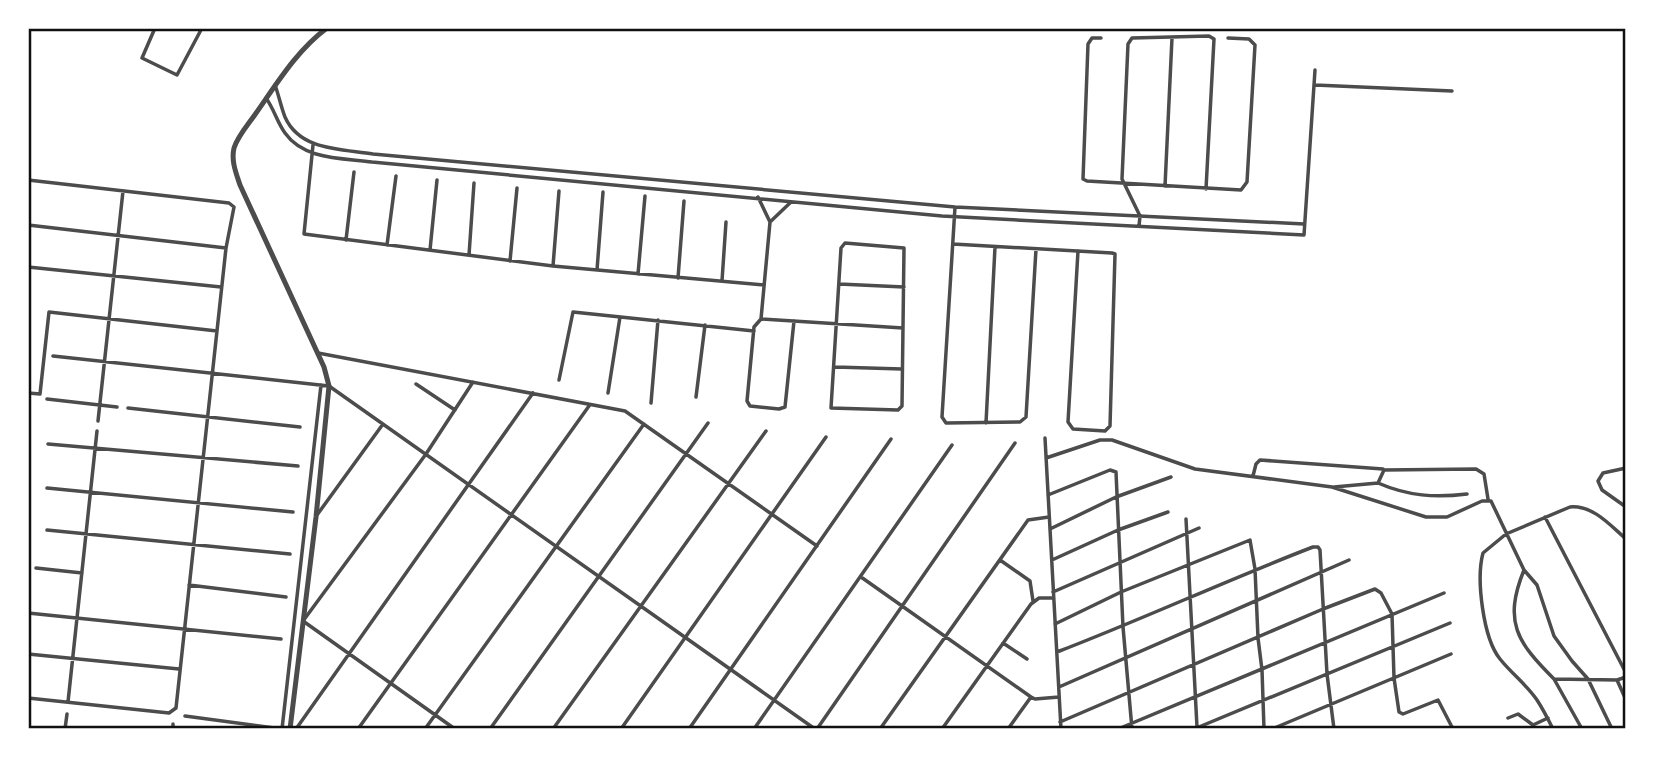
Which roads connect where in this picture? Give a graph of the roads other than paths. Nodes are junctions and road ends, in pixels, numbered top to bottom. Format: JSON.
{"nodes":[{"id":1,"x":155,"y":28,"type":"edge"},
{"id":2,"x":202,"y":28,"type":"edge"},
{"id":3,"x":327,"y":28,"type":"edge"},
{"id":4,"x":1101,"y":38,"type":"dead end"},
{"id":5,"x":1172,"y":38,"type":"junction"},
{"id":6,"x":1228,"y":38,"type":"dead end"},
{"id":7,"x":1315,"y":70,"type":"dead end"},
{"id":8,"x":275,"y":85,"type":"junction"},
{"id":9,"x":1314,"y":85,"type":"junction"},
{"id":10,"x":1452,"y":91,"type":"dead end"},
{"id":11,"x":266,"y":98,"type":"junction"},
{"id":12,"x":313,"y":145,"type":"junction"},
{"id":13,"x":313,"y":154,"type":"junction"},
{"id":14,"x":373,"y":154,"type":"junction"},
{"id":15,"x":372,"y":162,"type":"junction"},
{"id":16,"x":354,"y":172,"type":"dead end"},
{"id":17,"x":396,"y":176,"type":"dead end"},
{"id":18,"x":28,"y":180,"type":"edge"},
{"id":19,"x":437,"y":180,"type":"dead end"},
{"id":20,"x":474,"y":183,"type":"dead end"},
{"id":21,"x":1126,"y":184,"type":"junction"},
{"id":22,"x":1165,"y":186,"type":"junction"},
{"id":23,"x":517,"y":188,"type":"dead end"},
{"id":24,"x":1206,"y":188,"type":"junction"},
{"id":25,"x":123,"y":191,"type":"junction"},
{"id":26,"x":559,"y":191,"type":"dead end"},
{"id":27,"x":603,"y":192,"type":"dead end"},
{"id":28,"x":645,"y":196,"type":"dead end"},
{"id":29,"x":758,"y":197,"type":"junction"},
{"id":30,"x":684,"y":201,"type":"dead end"},
{"id":31,"x":793,"y":201,"type":"junction"},
{"id":32,"x":890,"y":201,"type":"junction"},
{"id":33,"x":955,"y":207,"type":"junction"},
{"id":34,"x":889,"y":209,"type":"junction"},
{"id":35,"x":954,"y":216,"type":"junction"},
{"id":36,"x":1140,"y":216,"type":"junction"},
{"id":37,"x":1154,"y":217,"type":"junction"},
{"id":38,"x":726,"y":222,"type":"dead end"},
{"id":39,"x":770,"y":222,"type":"junction"},
{"id":40,"x":1305,"y":224,"type":"junction"},
{"id":41,"x":28,"y":225,"type":"edge"},
{"id":42,"x":1139,"y":226,"type":"junction"},
{"id":43,"x":1154,"y":226,"type":"junction"},
{"id":44,"x":118,"y":236,"type":"junction"},
{"id":45,"x":346,"y":240,"type":"junction"},
{"id":46,"x":953,"y":244,"type":"junction"},
{"id":47,"x":387,"y":245,"type":"junction"},
{"id":48,"x":995,"y":246,"type":"junction"},
{"id":49,"x":226,"y":248,"type":"junction"},
{"id":50,"x":1036,"y":248,"type":"junction"},
{"id":51,"x":430,"y":250,"type":"junction"},
{"id":52,"x":1078,"y":251,"type":"junction"},
{"id":53,"x":469,"y":256,"type":"junction"},
{"id":54,"x":510,"y":261,"type":"junction"},
{"id":55,"x":28,"y":267,"type":"edge"},
{"id":56,"x":553,"y":267,"type":"junction"},
{"id":57,"x":597,"y":270,"type":"junction"},
{"id":58,"x":638,"y":274,"type":"junction"},
{"id":59,"x":114,"y":275,"type":"junction"},
{"id":60,"x":678,"y":278,"type":"junction"},
{"id":61,"x":722,"y":281,"type":"junction"},
{"id":62,"x":839,"y":284,"type":"junction"},
{"id":63,"x":764,"y":285,"type":"junction"},
{"id":64,"x":222,"y":287,"type":"junction"},
{"id":65,"x":904,"y":287,"type":"junction"},
{"id":66,"x":620,"y":317,"type":"junction"},
{"id":67,"x":761,"y":319,"type":"junction"},
{"id":68,"x":109,"y":320,"type":"junction"},
{"id":69,"x":658,"y":320,"type":"junction"},
{"id":70,"x":794,"y":321,"type":"junction"},
{"id":71,"x":837,"y":324,"type":"junction"},
{"id":72,"x":705,"y":325,"type":"junction"},
{"id":73,"x":904,"y":328,"type":"junction"},
{"id":74,"x":217,"y":331,"type":"junction"},
{"id":75,"x":754,"y":331,"type":"junction"},
{"id":76,"x":317,"y":353,"type":"junction"},
{"id":77,"x":53,"y":356,"type":"dead end"},
{"id":78,"x":105,"y":361,"type":"junction"},
{"id":79,"x":835,"y":368,"type":"junction"},
{"id":80,"x":903,"y":369,"type":"junction"},
{"id":81,"x":212,"y":373,"type":"junction"},
{"id":82,"x":559,"y":380,"type":"dead end"},
{"id":83,"x":473,"y":382,"type":"junction"},
{"id":84,"x":416,"y":384,"type":"dead end"},
{"id":85,"x":321,"y":385,"type":"junction"},
{"id":86,"x":329,"y":386,"type":"junction"},
{"id":87,"x":28,"y":393,"type":"edge"},
{"id":88,"x":533,"y":393,"type":"junction"},
{"id":89,"x":608,"y":393,"type":"dead end"},
{"id":90,"x":696,"y":397,"type":"dead end"},
{"id":91,"x":47,"y":399,"type":"dead end"},
{"id":92,"x":651,"y":403,"type":"dead end"},
{"id":93,"x":100,"y":405,"type":"junction"},
{"id":94,"x":589,"y":405,"type":"junction"},
{"id":95,"x":117,"y":407,"type":"dead end"},
{"id":96,"x":128,"y":408,"type":"dead end"},
{"id":97,"x":455,"y":410,"type":"junction"},
{"id":98,"x":208,"y":417,"type":"junction"},
{"id":99,"x":98,"y":421,"type":"dead end"},
{"id":100,"x":708,"y":423,"type":"dead end"},
{"id":101,"x":986,"y":423,"type":"junction"},
{"id":102,"x":383,"y":424,"type":"junction"},
{"id":103,"x":645,"y":424,"type":"junction"},
{"id":104,"x":300,"y":427,"type":"dead end"},
{"id":105,"x":766,"y":430,"type":"dead end"},
{"id":106,"x":97,"y":431,"type":"dead end"},
{"id":107,"x":826,"y":437,"type":"dead end"},
{"id":108,"x":1045,"y":438,"type":"dead end"},
{"id":109,"x":891,"y":439,"type":"dead end"},
{"id":110,"x":1015,"y":443,"type":"dead end"},
{"id":111,"x":48,"y":444,"type":"dead end"},
{"id":112,"x":952,"y":445,"type":"dead end"},
{"id":113,"x":95,"y":448,"type":"junction"},
{"id":114,"x":686,"y":453,"type":"junction"},
{"id":115,"x":426,"y":454,"type":"junction"},
{"id":116,"x":203,"y":458,"type":"junction"},
{"id":117,"x":1046,"y":458,"type":"junction"},
{"id":118,"x":298,"y":467,"type":"dead end"},
{"id":119,"x":1626,"y":468,"type":"edge"},
{"id":120,"x":1384,"y":470,"type":"junction"},
{"id":121,"x":1253,"y":476,"type":"junction"},
{"id":122,"x":1171,"y":477,"type":"dead end"},
{"id":123,"x":729,"y":483,"type":"junction"},
{"id":124,"x":1378,"y":483,"type":"junction"},
{"id":125,"x":468,"y":484,"type":"junction"},
{"id":126,"x":1332,"y":487,"type":"junction"},
{"id":127,"x":47,"y":488,"type":"dead end"},
{"id":128,"x":90,"y":492,"type":"junction"},
{"id":129,"x":1466,"y":494,"type":"dead end"},
{"id":130,"x":1048,"y":495,"type":"junction"},
{"id":131,"x":1116,"y":497,"type":"junction"},
{"id":132,"x":1488,"y":499,"type":"junction"},
{"id":133,"x":198,"y":503,"type":"junction"},
{"id":134,"x":1626,"y":507,"type":"edge"},
{"id":135,"x":293,"y":512,"type":"dead end"},
{"id":136,"x":1168,"y":512,"type":"dead end"},
{"id":137,"x":510,"y":514,"type":"junction"},
{"id":138,"x":772,"y":514,"type":"junction"},
{"id":139,"x":316,"y":517,"type":"junction"},
{"id":140,"x":1049,"y":517,"type":"junction"},
{"id":141,"x":1545,"y":517,"type":"junction"},
{"id":142,"x":1186,"y":519,"type":"dead end"},
{"id":143,"x":1199,"y":528,"type":"dead end"},
{"id":144,"x":1050,"y":529,"type":"junction"},
{"id":145,"x":47,"y":530,"type":"dead end"},
{"id":146,"x":1118,"y":530,"type":"junction"},
{"id":147,"x":86,"y":533,"type":"junction"},
{"id":148,"x":1186,"y":534,"type":"junction"},
{"id":149,"x":1506,"y":534,"type":"junction"},
{"id":150,"x":1626,"y":539,"type":"edge"},
{"id":151,"x":194,"y":544,"type":"junction"},
{"id":152,"x":817,"y":545,"type":"junction"},
{"id":153,"x":556,"y":546,"type":"junction"},
{"id":154,"x":290,"y":554,"type":"dead end"},
{"id":155,"x":1000,"y":560,"type":"junction"},
{"id":156,"x":1052,"y":560,"type":"junction"},
{"id":157,"x":1120,"y":561,"type":"junction"},
{"id":158,"x":1349,"y":561,"type":"dead end"},
{"id":159,"x":1188,"y":566,"type":"junction"},
{"id":160,"x":36,"y":568,"type":"dead end"},
{"id":161,"x":1255,"y":569,"type":"junction"},
{"id":162,"x":1524,"y":570,"type":"junction"},
{"id":163,"x":82,"y":573,"type":"junction"},
{"id":164,"x":1321,"y":573,"type":"junction"},
{"id":165,"x":598,"y":576,"type":"junction"},
{"id":166,"x":861,"y":576,"type":"junction"},
{"id":167,"x":189,"y":585,"type":"junction"},
{"id":168,"x":1121,"y":592,"type":"junction"},
{"id":169,"x":1444,"y":593,"type":"dead end"},
{"id":170,"x":1053,"y":595,"type":"junction"},
{"id":171,"x":286,"y":597,"type":"dead end"},
{"id":172,"x":1189,"y":599,"type":"junction"},
{"id":173,"x":1255,"y":600,"type":"junction"},
{"id":174,"x":1033,"y":601,"type":"junction"},
{"id":175,"x":903,"y":606,"type":"junction"},
{"id":176,"x":642,"y":607,"type":"junction"},
{"id":177,"x":1323,"y":609,"type":"junction"},
{"id":178,"x":28,"y":613,"type":"edge"},
{"id":179,"x":1392,"y":614,"type":"junction"},
{"id":180,"x":77,"y":618,"type":"junction"},
{"id":181,"x":303,"y":621,"type":"junction"},
{"id":182,"x":1450,"y":623,"type":"dead end"},
{"id":183,"x":1055,"y":624,"type":"junction"},
{"id":184,"x":1123,"y":627,"type":"junction"},
{"id":185,"x":185,"y":628,"type":"junction"},
{"id":186,"x":1192,"y":629,"type":"junction"},
{"id":187,"x":946,"y":637,"type":"junction"},
{"id":188,"x":685,"y":638,"type":"junction"},
{"id":189,"x":1258,"y":638,"type":"junction"},
{"id":190,"x":281,"y":639,"type":"dead end"},
{"id":191,"x":1325,"y":642,"type":"junction"},
{"id":192,"x":1003,"y":643,"type":"junction"},
{"id":193,"x":1393,"y":646,"type":"junction"},
{"id":194,"x":1057,"y":652,"type":"junction"},
{"id":195,"x":28,"y":654,"type":"edge"},
{"id":196,"x":351,"y":654,"type":"junction"},
{"id":197,"x":1451,"y":654,"type":"dead end"},
{"id":198,"x":1126,"y":657,"type":"junction"},
{"id":199,"x":73,"y":659,"type":"junction"},
{"id":200,"x":1027,"y":659,"type":"dead end"},
{"id":201,"x":1193,"y":665,"type":"junction"},
{"id":202,"x":988,"y":667,"type":"junction"},
{"id":203,"x":180,"y":669,"type":"junction"},
{"id":204,"x":730,"y":669,"type":"junction"},
{"id":205,"x":1262,"y":670,"type":"junction"},
{"id":206,"x":1327,"y":674,"type":"junction"},
{"id":207,"x":1626,"y":675,"type":"edge"},
{"id":208,"x":1394,"y":678,"type":"junction"},
{"id":209,"x":1554,"y":679,"type":"junction"},
{"id":210,"x":1588,"y":679,"type":"junction"},
{"id":211,"x":1617,"y":680,"type":"junction"},
{"id":212,"x":390,"y":683,"type":"junction"},
{"id":213,"x":1059,"y":687,"type":"junction"},
{"id":214,"x":1130,"y":691,"type":"junction"},
{"id":215,"x":1031,"y":697,"type":"junction"},
{"id":216,"x":1059,"y":697,"type":"junction"},
{"id":217,"x":28,"y":698,"type":"edge"},
{"id":218,"x":1195,"y":698,"type":"junction"},
{"id":219,"x":774,"y":700,"type":"junction"},
{"id":220,"x":1262,"y":700,"type":"junction"},
{"id":221,"x":1626,"y":700,"type":"edge"},
{"id":222,"x":68,"y":702,"type":"junction"},
{"id":223,"x":1330,"y":705,"type":"junction"},
{"id":224,"x":67,"y":714,"type":"dead end"},
{"id":225,"x":435,"y":715,"type":"junction"},
{"id":226,"x":185,"y":716,"type":"dead end"},
{"id":227,"x":1508,"y":718,"type":"dead end"},
{"id":228,"x":1548,"y":718,"type":"junction"},
{"id":229,"x":1060,"y":722,"type":"junction"},
{"id":230,"x":1132,"y":723,"type":"junction"},
{"id":231,"x":65,"y":729,"type":"edge"},
{"id":232,"x":282,"y":729,"type":"edge"},
{"id":233,"x":290,"y":729,"type":"edge"},
{"id":234,"x":296,"y":729,"type":"edge"},
{"id":235,"x":358,"y":729,"type":"edge"},
{"id":236,"x":425,"y":729,"type":"edge"},
{"id":237,"x":455,"y":729,"type":"edge"},
{"id":238,"x":489,"y":729,"type":"edge"},
{"id":239,"x":553,"y":729,"type":"edge"},
{"id":240,"x":621,"y":729,"type":"edge"},
{"id":241,"x":689,"y":729,"type":"edge"},
{"id":242,"x":754,"y":729,"type":"edge"},
{"id":243,"x":816,"y":729,"type":"edge"},
{"id":244,"x":880,"y":729,"type":"edge"},
{"id":245,"x":942,"y":729,"type":"edge"},
{"id":246,"x":1008,"y":729,"type":"edge"},
{"id":247,"x":1061,"y":729,"type":"edge"},
{"id":248,"x":1118,"y":729,"type":"edge"},
{"id":249,"x":1132,"y":729,"type":"edge"},
{"id":250,"x":1196,"y":729,"type":"edge"},
{"id":251,"x":1264,"y":729,"type":"edge"},
{"id":252,"x":1272,"y":729,"type":"edge"},
{"id":253,"x":1334,"y":729,"type":"edge"},
{"id":254,"x":1452,"y":729,"type":"edge"},
{"id":255,"x":1553,"y":729,"type":"edge"},
{"id":256,"x":1582,"y":729,"type":"edge"},
{"id":257,"x":1612,"y":729,"type":"edge"}],
"edges":[{"from":1,"to":2,"type":"street"},
{"from":3,"to":8,"type":"street"},
{"from":4,"to":21,"type":"street"},
{"from":5,"to":21,"type":"street"},
{"from":5,"to":22,"type":"street"},
{"from":5,"to":24,"type":"street"},
{"from":6,"to":24,"type":"street"},
{"from":7,"to":9,"type":"street"},
{"from":8,"to":11,"type":"street"},
{"from":8,"to":12,"type":"street"},
{"from":9,"to":10,"type":"street"},
{"from":9,"to":40,"type":"street"},
{"from":11,"to":13,"type":"street"},
{"from":11,"to":76,"type":"street"},
{"from":12,"to":13,"type":"street"},
{"from":12,"to":14,"type":"street"},
{"from":13,"to":15,"type":"street"},
{"from":13,"to":45,"type":"street"},
{"from":14,"to":15,"type":"street"},
{"from":14,"to":32,"type":"street"},
{"from":15,"to":29,"type":"street"},
{"from":16,"to":45,"type":"street"},
{"from":17,"to":47,"type":"street"},
{"from":18,"to":25,"type":"street"},
{"from":19,"to":51,"type":"street"},
{"from":20,"to":53,"type":"street"},
{"from":21,"to":22,"type":"street"},
{"from":21,"to":36,"type":"street"},
{"from":22,"to":24,"type":"street"},
{"from":23,"to":54,"type":"street"},
{"from":25,"to":44,"type":"street"},
{"from":25,"to":49,"type":"street"},
{"from":26,"to":56,"type":"street"},
{"from":27,"to":57,"type":"street"},
{"from":28,"to":58,"type":"street"},
{"from":29,"to":31,"type":"street"},
{"from":29,"to":39,"type":"street"},
{"from":30,"to":60,"type":"street"},
{"from":31,"to":34,"type":"street"},
{"from":31,"to":39,"type":"street"},
{"from":32,"to":33,"type":"street"},
{"from":32,"to":34,"type":"street"},
{"from":33,"to":35,"type":"street"},
{"from":33,"to":36,"type":"street"},
{"from":34,"to":35,"type":"street"},
{"from":35,"to":42,"type":"street"},
{"from":35,"to":46,"type":"street"},
{"from":36,"to":37,"type":"street"},
{"from":36,"to":42,"type":"street"},
{"from":37,"to":40,"type":"street"},
{"from":37,"to":43,"type":"street"},
{"from":38,"to":61,"type":"street"},
{"from":39,"to":63,"type":"street"},
{"from":40,"to":43,"type":"street"},
{"from":41,"to":44,"type":"street"},
{"from":42,"to":43,"type":"street"},
{"from":44,"to":49,"type":"street"},
{"from":44,"to":59,"type":"street"},
{"from":45,"to":47,"type":"street"},
{"from":46,"to":48,"type":"street"},
{"from":46,"to":101,"type":"street"},
{"from":47,"to":51,"type":"street"},
{"from":48,"to":50,"type":"street"},
{"from":48,"to":101,"type":"street"},
{"from":49,"to":64,"type":"street"},
{"from":50,"to":52,"type":"street"},
{"from":50,"to":101,"type":"street"},
{"from":51,"to":53,"type":"street"},
{"from":52,"to":52,"type":"street"},
{"from":53,"to":54,"type":"street"},
{"from":54,"to":56,"type":"street"},
{"from":55,"to":59,"type":"street"},
{"from":56,"to":57,"type":"street"},
{"from":57,"to":58,"type":"street"},
{"from":58,"to":60,"type":"street"},
{"from":59,"to":64,"type":"street"},
{"from":59,"to":68,"type":"street"},
{"from":60,"to":61,"type":"street"},
{"from":61,"to":63,"type":"street"},
{"from":62,"to":65,"type":"street"},
{"from":62,"to":65,"type":"street"},
{"from":62,"to":71,"type":"street"},
{"from":63,"to":67,"type":"street"},
{"from":64,"to":74,"type":"street"},
{"from":65,"to":73,"type":"street"},
{"from":66,"to":69,"type":"street"},
{"from":66,"to":82,"type":"street"},
{"from":66,"to":89,"type":"street"},
{"from":67,"to":70,"type":"street"},
{"from":67,"to":75,"type":"street"},
{"from":68,"to":74,"type":"street"},
{"from":68,"to":78,"type":"street"},
{"from":68,"to":87,"type":"street"},
{"from":69,"to":72,"type":"street"},
{"from":69,"to":92,"type":"street"},
{"from":70,"to":71,"type":"street"},
{"from":70,"to":75,"type":"street"},
{"from":71,"to":73,"type":"street"},
{"from":71,"to":79,"type":"street"},
{"from":72,"to":75,"type":"street"},
{"from":72,"to":90,"type":"street"},
{"from":73,"to":80,"type":"street"},
{"from":74,"to":81,"type":"street"},
{"from":76,"to":83,"type":"street"},
{"from":76,"to":86,"type":"street"},
{"from":77,"to":78,"type":"street"},
{"from":78,"to":81,"type":"street"},
{"from":78,"to":93,"type":"street"},
{"from":79,"to":80,"type":"street"},
{"from":79,"to":80,"type":"street"},
{"from":81,"to":85,"type":"street"},
{"from":81,"to":98,"type":"street"},
{"from":83,"to":88,"type":"street"},
{"from":83,"to":97,"type":"street"},
{"from":84,"to":97,"type":"street"},
{"from":85,"to":86,"type":"street"},
{"from":85,"to":232,"type":"street"},
{"from":86,"to":102,"type":"street"},
{"from":86,"to":139,"type":"street"},
{"from":88,"to":94,"type":"street"},
{"from":88,"to":125,"type":"street"},
{"from":91,"to":93,"type":"street"},
{"from":93,"to":95,"type":"street"},
{"from":93,"to":99,"type":"street"},
{"from":94,"to":103,"type":"street"},
{"from":94,"to":137,"type":"street"},
{"from":96,"to":98,"type":"street"},
{"from":97,"to":115,"type":"street"},
{"from":98,"to":104,"type":"street"},
{"from":98,"to":116,"type":"street"},
{"from":100,"to":114,"type":"street"},
{"from":102,"to":115,"type":"street"},
{"from":102,"to":139,"type":"street"},
{"from":103,"to":114,"type":"street"},
{"from":103,"to":153,"type":"street"},
{"from":105,"to":123,"type":"street"},
{"from":106,"to":113,"type":"street"},
{"from":107,"to":138,"type":"street"},
{"from":108,"to":117,"type":"street"},
{"from":109,"to":152,"type":"street"},
{"from":110,"to":175,"type":"street"},
{"from":111,"to":113,"type":"street"},
{"from":112,"to":166,"type":"street"},
{"from":113,"to":116,"type":"street"},
{"from":113,"to":128,"type":"street"},
{"from":114,"to":123,"type":"street"},
{"from":114,"to":165,"type":"street"},
{"from":115,"to":125,"type":"street"},
{"from":115,"to":181,"type":"street"},
{"from":116,"to":118,"type":"street"},
{"from":116,"to":133,"type":"street"},
{"from":117,"to":121,"type":"street"},
{"from":117,"to":130,"type":"street"},
{"from":119,"to":134,"type":"street"},
{"from":120,"to":121,"type":"street"},
{"from":120,"to":124,"type":"street"},
{"from":120,"to":132,"type":"street"},
{"from":121,"to":126,"type":"street"},
{"from":122,"to":131,"type":"street"},
{"from":123,"to":138,"type":"street"},
{"from":123,"to":176,"type":"street"},
{"from":124,"to":126,"type":"street"},
{"from":124,"to":129,"type":"street"},
{"from":125,"to":137,"type":"street"},
{"from":125,"to":196,"type":"street"},
{"from":126,"to":132,"type":"street"},
{"from":127,"to":128,"type":"street"},
{"from":128,"to":133,"type":"street"},
{"from":128,"to":147,"type":"street"},
{"from":130,"to":131,"type":"street"},
{"from":130,"to":140,"type":"street"},
{"from":131,"to":144,"type":"street"},
{"from":131,"to":146,"type":"street"},
{"from":132,"to":149,"type":"street"},
{"from":133,"to":135,"type":"street"},
{"from":133,"to":151,"type":"street"},
{"from":136,"to":146,"type":"street"},
{"from":137,"to":153,"type":"street"},
{"from":137,"to":212,"type":"street"},
{"from":138,"to":152,"type":"street"},
{"from":138,"to":188,"type":"street"},
{"from":139,"to":181,"type":"street"},
{"from":140,"to":144,"type":"street"},
{"from":140,"to":155,"type":"street"},
{"from":141,"to":149,"type":"street"},
{"from":141,"to":150,"type":"street"},
{"from":141,"to":207,"type":"street"},
{"from":142,"to":148,"type":"street"},
{"from":143,"to":148,"type":"street"},
{"from":144,"to":156,"type":"street"},
{"from":145,"to":147,"type":"street"},
{"from":146,"to":156,"type":"street"},
{"from":146,"to":157,"type":"street"},
{"from":147,"to":151,"type":"street"},
{"from":147,"to":163,"type":"street"},
{"from":148,"to":157,"type":"street"},
{"from":148,"to":159,"type":"street"},
{"from":149,"to":162,"type":"street"},
{"from":149,"to":228,"type":"street"},
{"from":151,"to":154,"type":"street"},
{"from":151,"to":167,"type":"street"},
{"from":152,"to":204,"type":"street"},
{"from":153,"to":165,"type":"street"},
{"from":153,"to":225,"type":"street"},
{"from":155,"to":174,"type":"street"},
{"from":155,"to":187,"type":"street"},
{"from":156,"to":170,"type":"street"},
{"from":157,"to":168,"type":"street"},
{"from":157,"to":170,"type":"street"},
{"from":158,"to":164,"type":"street"},
{"from":159,"to":161,"type":"street"},
{"from":159,"to":168,"type":"street"},
{"from":159,"to":172,"type":"street"},
{"from":160,"to":163,"type":"street"},
{"from":161,"to":164,"type":"street"},
{"from":161,"to":172,"type":"street"},
{"from":161,"to":173,"type":"street"},
{"from":162,"to":209,"type":"street"},
{"from":162,"to":210,"type":"street"},
{"from":163,"to":180,"type":"street"},
{"from":164,"to":173,"type":"street"},
{"from":164,"to":177,"type":"street"},
{"from":165,"to":176,"type":"street"},
{"from":165,"to":238,"type":"street"},
{"from":166,"to":175,"type":"street"},
{"from":166,"to":219,"type":"street"},
{"from":167,"to":171,"type":"street"},
{"from":167,"to":185,"type":"street"},
{"from":168,"to":183,"type":"street"},
{"from":168,"to":184,"type":"street"},
{"from":169,"to":179,"type":"street"},
{"from":170,"to":174,"type":"street"},
{"from":170,"to":183,"type":"street"},
{"from":172,"to":184,"type":"street"},
{"from":172,"to":186,"type":"street"},
{"from":173,"to":186,"type":"street"},
{"from":173,"to":189,"type":"street"},
{"from":174,"to":192,"type":"street"},
{"from":175,"to":187,"type":"street"},
{"from":175,"to":243,"type":"street"},
{"from":176,"to":188,"type":"street"},
{"from":176,"to":239,"type":"street"},
{"from":177,"to":179,"type":"street"},
{"from":177,"to":189,"type":"street"},
{"from":177,"to":191,"type":"street"},
{"from":178,"to":180,"type":"street"},
{"from":179,"to":191,"type":"street"},
{"from":179,"to":193,"type":"street"},
{"from":180,"to":185,"type":"street"},
{"from":180,"to":199,"type":"street"},
{"from":181,"to":196,"type":"street"},
{"from":181,"to":233,"type":"street"},
{"from":182,"to":193,"type":"street"},
{"from":183,"to":194,"type":"street"},
{"from":184,"to":194,"type":"street"},
{"from":184,"to":198,"type":"street"},
{"from":185,"to":190,"type":"street"},
{"from":185,"to":203,"type":"street"},
{"from":186,"to":198,"type":"street"},
{"from":186,"to":201,"type":"street"},
{"from":187,"to":202,"type":"street"},
{"from":187,"to":244,"type":"street"},
{"from":188,"to":204,"type":"street"},
{"from":188,"to":240,"type":"street"},
{"from":189,"to":201,"type":"street"},
{"from":189,"to":205,"type":"street"},
{"from":191,"to":205,"type":"street"},
{"from":191,"to":206,"type":"street"},
{"from":192,"to":200,"type":"street"},
{"from":192,"to":202,"type":"street"},
{"from":193,"to":206,"type":"street"},
{"from":193,"to":208,"type":"street"},
{"from":194,"to":213,"type":"street"},
{"from":195,"to":199,"type":"street"},
{"from":196,"to":212,"type":"street"},
{"from":196,"to":234,"type":"street"},
{"from":197,"to":208,"type":"street"},
{"from":198,"to":213,"type":"street"},
{"from":198,"to":214,"type":"street"},
{"from":199,"to":203,"type":"street"},
{"from":199,"to":222,"type":"street"},
{"from":201,"to":214,"type":"street"},
{"from":201,"to":218,"type":"street"},
{"from":202,"to":215,"type":"street"},
{"from":202,"to":245,"type":"street"},
{"from":203,"to":222,"type":"street"},
{"from":204,"to":219,"type":"street"},
{"from":204,"to":241,"type":"street"},
{"from":205,"to":218,"type":"street"},
{"from":205,"to":220,"type":"street"},
{"from":206,"to":220,"type":"street"},
{"from":206,"to":223,"type":"street"},
{"from":207,"to":211,"type":"street"},
{"from":208,"to":223,"type":"street"},
{"from":208,"to":254,"type":"street"},
{"from":209,"to":210,"type":"street"},
{"from":209,"to":256,"type":"street"},
{"from":210,"to":211,"type":"street"},
{"from":210,"to":257,"type":"street"},
{"from":211,"to":221,"type":"street"},
{"from":212,"to":225,"type":"street"},
{"from":212,"to":235,"type":"street"},
{"from":213,"to":216,"type":"street"},
{"from":214,"to":229,"type":"street"},
{"from":214,"to":230,"type":"street"},
{"from":215,"to":216,"type":"street"},
{"from":215,"to":246,"type":"street"},
{"from":216,"to":229,"type":"street"},
{"from":217,"to":222,"type":"street"},
{"from":218,"to":230,"type":"street"},
{"from":218,"to":250,"type":"street"},
{"from":219,"to":242,"type":"street"},
{"from":219,"to":243,"type":"street"},
{"from":220,"to":250,"type":"street"},
{"from":220,"to":251,"type":"street"},
{"from":223,"to":252,"type":"street"},
{"from":223,"to":253,"type":"street"},
{"from":224,"to":231,"type":"street"},
{"from":225,"to":236,"type":"street"},
{"from":225,"to":237,"type":"street"},
{"from":226,"to":232,"type":"street"},
{"from":227,"to":228,"type":"street"},
{"from":228,"to":255,"type":"street"},
{"from":229,"to":247,"type":"street"},
{"from":230,"to":248,"type":"street"},
{"from":230,"to":249,"type":"street"}]}
